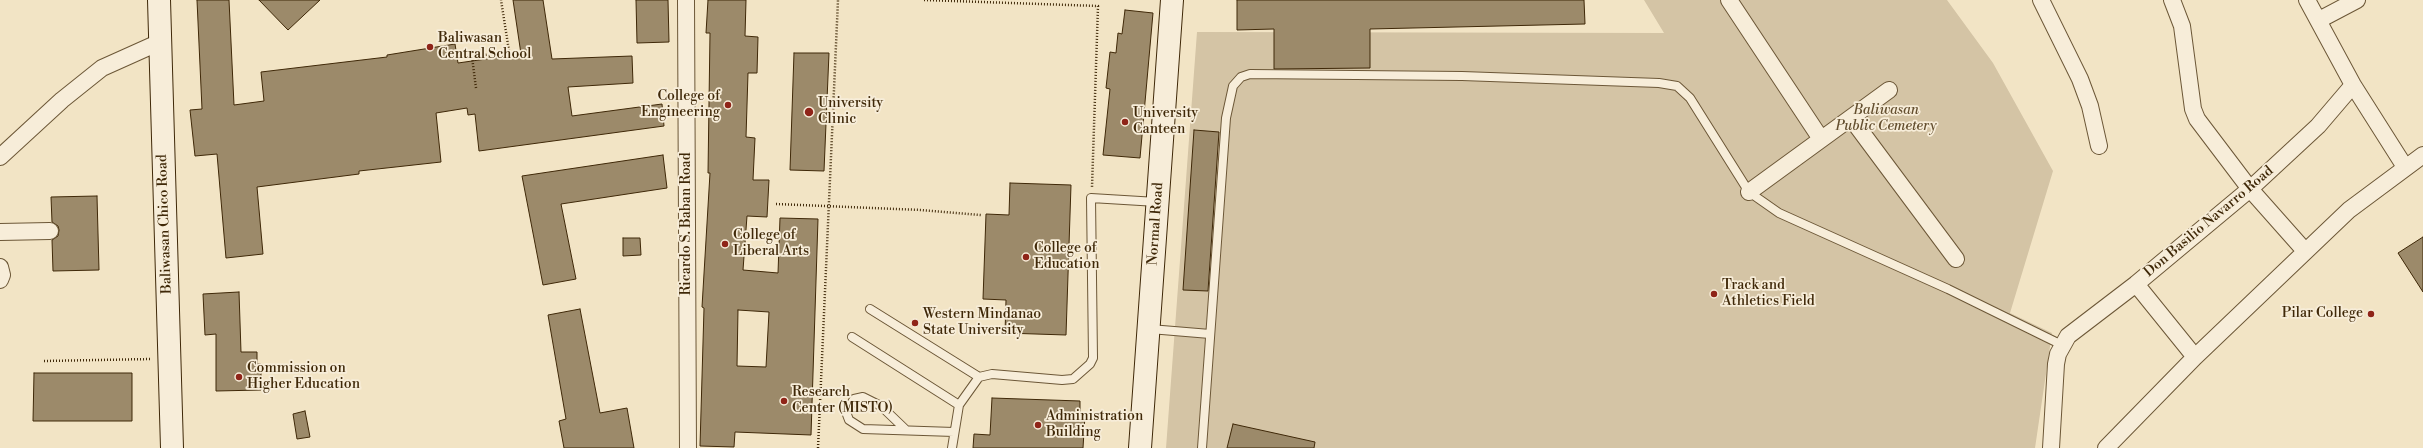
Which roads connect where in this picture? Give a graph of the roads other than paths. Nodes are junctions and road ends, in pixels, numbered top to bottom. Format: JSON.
{"nodes":[{"id":1,"x":159,"y":0,"type":"edge"},
{"id":2,"x":686,"y":0,"type":"edge"},
{"id":3,"x":1172,"y":0,"type":"edge"},
{"id":4,"x":1729,"y":0,"type":"edge"},
{"id":5,"x":2041,"y":0,"type":"edge"},
{"id":6,"x":2172,"y":0,"type":"edge"},
{"id":7,"x":2307,"y":0,"type":"edge"},
{"id":8,"x":2357,"y":0,"type":"edge"},
{"id":9,"x":2319,"y":20,"type":"junction"},
{"id":10,"x":160,"y":42,"type":"junction"},
{"id":11,"x":2353,"y":85,"type":"junction"},
{"id":12,"x":1890,"y":90,"type":"dead end"},
{"id":13,"x":1851,"y":118,"type":"junction"},
{"id":14,"x":1821,"y":139,"type":"junction"},
{"id":15,"x":2099,"y":146,"type":"dead end"},
{"id":16,"x":2423,"y":155,"type":"edge"},
{"id":17,"x":0,"y":157,"type":"edge"},
{"id":18,"x":2405,"y":166,"type":"junction"},
{"id":19,"x":2250,"y":189,"type":"junction"},
{"id":20,"x":1749,"y":192,"type":"junction"},
{"id":21,"x":1157,"y":202,"type":"junction"},
{"id":22,"x":50,"y":231,"type":"dead end"},
{"id":23,"x":0,"y":232,"type":"edge"},
{"id":24,"x":2305,"y":251,"type":"junction"},
{"id":25,"x":1956,"y":259,"type":"dead end"},
{"id":26,"x":0,"y":267,"type":"edge"},
{"id":27,"x":0,"y":280,"type":"edge"},
{"id":28,"x":2136,"y":284,"type":"junction"},
{"id":29,"x":870,"y":309,"type":"dead end"},
{"id":30,"x":1147,"y":328,"type":"junction"},
{"id":31,"x":1210,"y":334,"type":"junction"},
{"id":32,"x":852,"y":337,"type":"dead end"},
{"id":33,"x":2062,"y":345,"type":"junction"},
{"id":34,"x":2196,"y":357,"type":"junction"},
{"id":35,"x":979,"y":377,"type":"junction"},
{"id":36,"x":959,"y":405,"type":"junction"},
{"id":37,"x":905,"y":428,"type":"junction"},
{"id":38,"x":954,"y":432,"type":"junction"},
{"id":39,"x":172,"y":448,"type":"edge"},
{"id":40,"x":688,"y":448,"type":"edge"},
{"id":41,"x":952,"y":448,"type":"edge"},
{"id":42,"x":1140,"y":448,"type":"edge"},
{"id":43,"x":1202,"y":448,"type":"edge"},
{"id":44,"x":2051,"y":448,"type":"edge"},
{"id":45,"x":2106,"y":448,"type":"edge"}],
"edges":[{"from":1,"to":10,"type":"street","name":"Baliwasan Chico Road"},
{"from":2,"to":40,"type":"street","name":"Ricardo S. Baban Road"},
{"from":3,"to":21,"type":"street","name":"Normal Road"},
{"from":4,"to":14,"type":"street"},
{"from":5,"to":15,"type":"street"},
{"from":6,"to":19,"type":"street"},
{"from":7,"to":9,"type":"street"},
{"from":8,"to":9,"type":"street"},
{"from":9,"to":11,"type":"street"},
{"from":10,"to":17,"type":"street"},
{"from":10,"to":39,"type":"street","name":"Baliwasan Chico Road"},
{"from":11,"to":18,"type":"street"},
{"from":11,"to":19,"type":"street","name":"Don Basilio Navarro Road"},
{"from":12,"to":13,"type":"street"},
{"from":13,"to":14,"type":"street"},
{"from":13,"to":25,"type":"street"},
{"from":14,"to":20,"type":"street"},
{"from":16,"to":18,"type":"street"},
{"from":18,"to":24,"type":"street"},
{"from":19,"to":24,"type":"street"},
{"from":19,"to":28,"type":"street","name":"Don Basilio Navarro Road"},
{"from":20,"to":31,"type":"lane"},
{"from":20,"to":33,"type":"lane"},
{"from":21,"to":30,"type":"street","name":"Normal Road"},
{"from":21,"to":35,"type":"lane"},
{"from":22,"to":23,"type":"street"},
{"from":24,"to":34,"type":"street"},
{"from":26,"to":27,"type":"street"},
{"from":28,"to":33,"type":"street","name":"Don Basilio Navarro Road"},
{"from":28,"to":34,"type":"street"},
{"from":29,"to":35,"type":"lane"},
{"from":30,"to":31,"type":"lane"},
{"from":30,"to":42,"type":"street","name":"Normal Road"},
{"from":31,"to":43,"type":"lane"},
{"from":32,"to":36,"type":"lane"},
{"from":33,"to":44,"type":"street","name":"Don Basilio Navarro Road"},
{"from":34,"to":45,"type":"street"},
{"from":35,"to":36,"type":"lane"},
{"from":36,"to":38,"type":"lane"},
{"from":37,"to":37,"type":"lane"},
{"from":37,"to":38,"type":"lane"},
{"from":38,"to":41,"type":"lane"}]}
